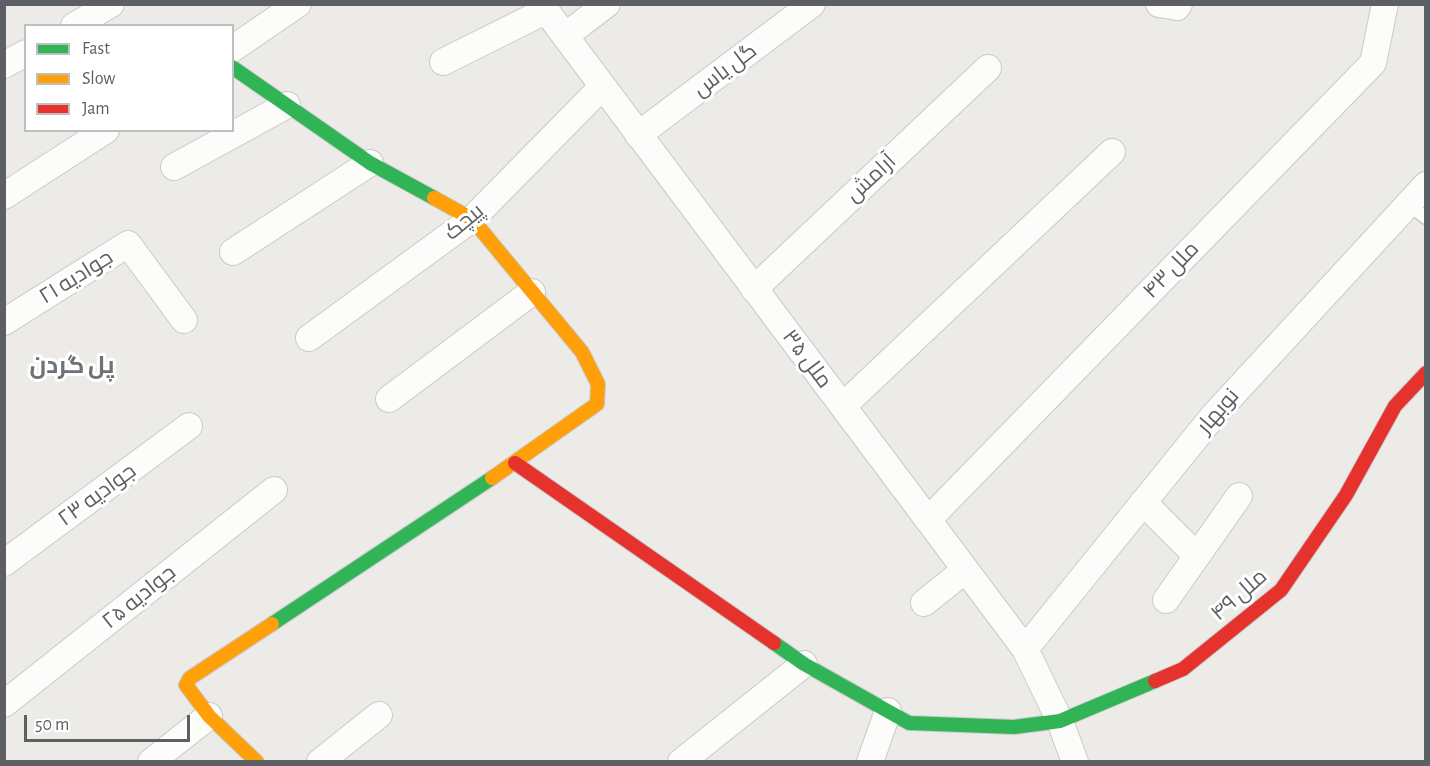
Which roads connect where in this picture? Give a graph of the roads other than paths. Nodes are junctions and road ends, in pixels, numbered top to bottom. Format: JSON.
{"nodes":[{"id":1,"x":111,"y":4,"type":"edge"},
{"id":2,"x":298,"y":4,"type":"edge"},
{"id":3,"x":607,"y":4,"type":"edge"},
{"id":4,"x":812,"y":4,"type":"edge"},
{"id":5,"x":1159,"y":4,"type":"edge"},
{"id":6,"x":1179,"y":4,"type":"edge"},
{"id":7,"x":1385,"y":4,"type":"edge"},
{"id":8,"x":543,"y":8,"type":"edge"},
{"id":9,"x":77,"y":24,"type":"edge"},
{"id":10,"x":565,"y":36,"type":"junction"},
{"id":11,"x":234,"y":48,"type":"edge"},
{"id":12,"x":24,"y":55,"type":"edge"},
{"id":13,"x":443,"y":62,"type":"dead end"},
{"id":14,"x":4,"y":66,"type":"edge"},
{"id":15,"x":234,"y":68,"type":"edge"},
{"id":16,"x":988,"y":68,"type":"dead end"},
{"id":17,"x":602,"y":87,"type":"junction"},
{"id":18,"x":287,"y":105,"type":"junction"},
{"id":19,"x":103,"y":132,"type":"edge"},
{"id":20,"x":638,"y":135,"type":"junction"},
{"id":21,"x":1112,"y":152,"type":"dead end"},
{"id":22,"x":370,"y":163,"type":"junction"},
{"id":23,"x":174,"y":167,"type":"dead end"},
{"id":24,"x":1425,"y":185,"type":"edge"},
{"id":25,"x":4,"y":196,"type":"edge"},
{"id":26,"x":1417,"y":211,"type":"edge"},
{"id":27,"x":472,"y":219,"type":"junction"},
{"id":28,"x":233,"y":252,"type":"dead end"},
{"id":29,"x":754,"y":289,"type":"junction"},
{"id":30,"x":532,"y":292,"type":"junction"},
{"id":31,"x":184,"y":320,"type":"dead end"},
{"id":32,"x":4,"y":322,"type":"edge"},
{"id":33,"x":309,"y":338,"type":"dead end"},
{"id":34,"x":1425,"y":373,"type":"edge"},
{"id":35,"x":389,"y":399,"type":"dead end"},
{"id":36,"x":843,"y":406,"type":"junction"},
{"id":37,"x":189,"y":426,"type":"dead end"},
{"id":38,"x":515,"y":464,"type":"junction"},
{"id":39,"x":273,"y":490,"type":"dead end"},
{"id":40,"x":1239,"y":496,"type":"dead end"},
{"id":41,"x":1143,"y":502,"type":"junction"},
{"id":42,"x":928,"y":520,"type":"junction"},
{"id":43,"x":1197,"y":556,"type":"junction"},
{"id":44,"x":4,"y":563,"type":"edge"},
{"id":45,"x":965,"y":570,"type":"junction"},
{"id":46,"x":1166,"y":600,"type":"dead end"},
{"id":47,"x":924,"y":603,"type":"dead end"},
{"id":48,"x":1025,"y":649,"type":"junction"},
{"id":49,"x":804,"y":664,"type":"junction"},
{"id":50,"x":4,"y":704,"type":"edge"},
{"id":51,"x":888,"y":711,"type":"junction"},
{"id":52,"x":380,"y":715,"type":"dead end"},
{"id":53,"x":209,"y":716,"type":"junction"},
{"id":54,"x":1060,"y":721,"type":"junction"},
{"id":55,"x":151,"y":762,"type":"edge"},
{"id":56,"x":257,"y":762,"type":"edge"},
{"id":57,"x":320,"y":762,"type":"edge"},
{"id":58,"x":681,"y":762,"type":"edge"},
{"id":59,"x":870,"y":762,"type":"edge"},
{"id":60,"x":1075,"y":762,"type":"edge"}],
"edges":[{"from":1,"to":9,"type":"street"},
{"from":2,"to":11,"type":"street"},
{"from":3,"to":10,"type":"street"},
{"from":4,"to":20,"type":"street","name":"گل یاس"},
{"from":5,"to":6,"type":"street"},
{"from":7,"to":42,"type":"street","name":"ملل ۴۳"},
{"from":8,"to":10,"type":"street","name":"ملل ۳۵"},
{"from":8,"to":13,"type":"street"},
{"from":10,"to":17,"type":"street","name":"ملل ۳۵"},
{"from":12,"to":14,"type":"street"},
{"from":15,"to":18,"type":"street"},
{"from":16,"to":29,"type":"street","name":"آرامش"},
{"from":17,"to":20,"type":"street","name":"ملل ۳۵"},
{"from":17,"to":27,"type":"street","name":"پیچک"},
{"from":18,"to":22,"type":"street"},
{"from":18,"to":23,"type":"street"},
{"from":19,"to":25,"type":"street"},
{"from":20,"to":29,"type":"street","name":"ملل ۳۵"},
{"from":21,"to":36,"type":"street"},
{"from":22,"to":27,"type":"street"},
{"from":22,"to":28,"type":"street"},
{"from":24,"to":26,"type":"street","name":"نوبهار"},
{"from":26,"to":41,"type":"street","name":"نوبهار"},
{"from":27,"to":30,"type":"street"},
{"from":27,"to":33,"type":"street","name":"پیچک"},
{"from":29,"to":36,"type":"street","name":"ملل ۳۵"},
{"from":30,"to":35,"type":"street"},
{"from":30,"to":38,"type":"street"},
{"from":31,"to":32,"type":"street","name":"جوادیه ۲۱"},
{"from":34,"to":54,"type":"street","name":"ملل ۴۹"},
{"from":36,"to":42,"type":"street","name":"ملل ۳۵"},
{"from":37,"to":44,"type":"street","name":"جوادیه ۲۳"},
{"from":38,"to":49,"type":"street","name":"ملل ۴۹"},
{"from":38,"to":53,"type":"street"},
{"from":39,"to":50,"type":"street","name":"جوادیه ۲۵"},
{"from":40,"to":43,"type":"street"},
{"from":41,"to":43,"type":"street"},
{"from":41,"to":48,"type":"street","name":"نوبهار"},
{"from":42,"to":45,"type":"street","name":"ملل ۳۵"},
{"from":43,"to":46,"type":"street"},
{"from":45,"to":47,"type":"street"},
{"from":45,"to":48,"type":"street","name":"ملل ۳۵"},
{"from":48,"to":54,"type":"street","name":"ملل ۳۵"},
{"from":49,"to":51,"type":"street","name":"ملل ۴۹"},
{"from":49,"to":58,"type":"street"},
{"from":51,"to":54,"type":"street","name":"ملل ۴۹"},
{"from":51,"to":59,"type":"street"},
{"from":52,"to":57,"type":"street"},
{"from":53,"to":55,"type":"street"},
{"from":53,"to":56,"type":"street"},
{"from":54,"to":60,"type":"street","name":"ملل ۳۵"}]}
